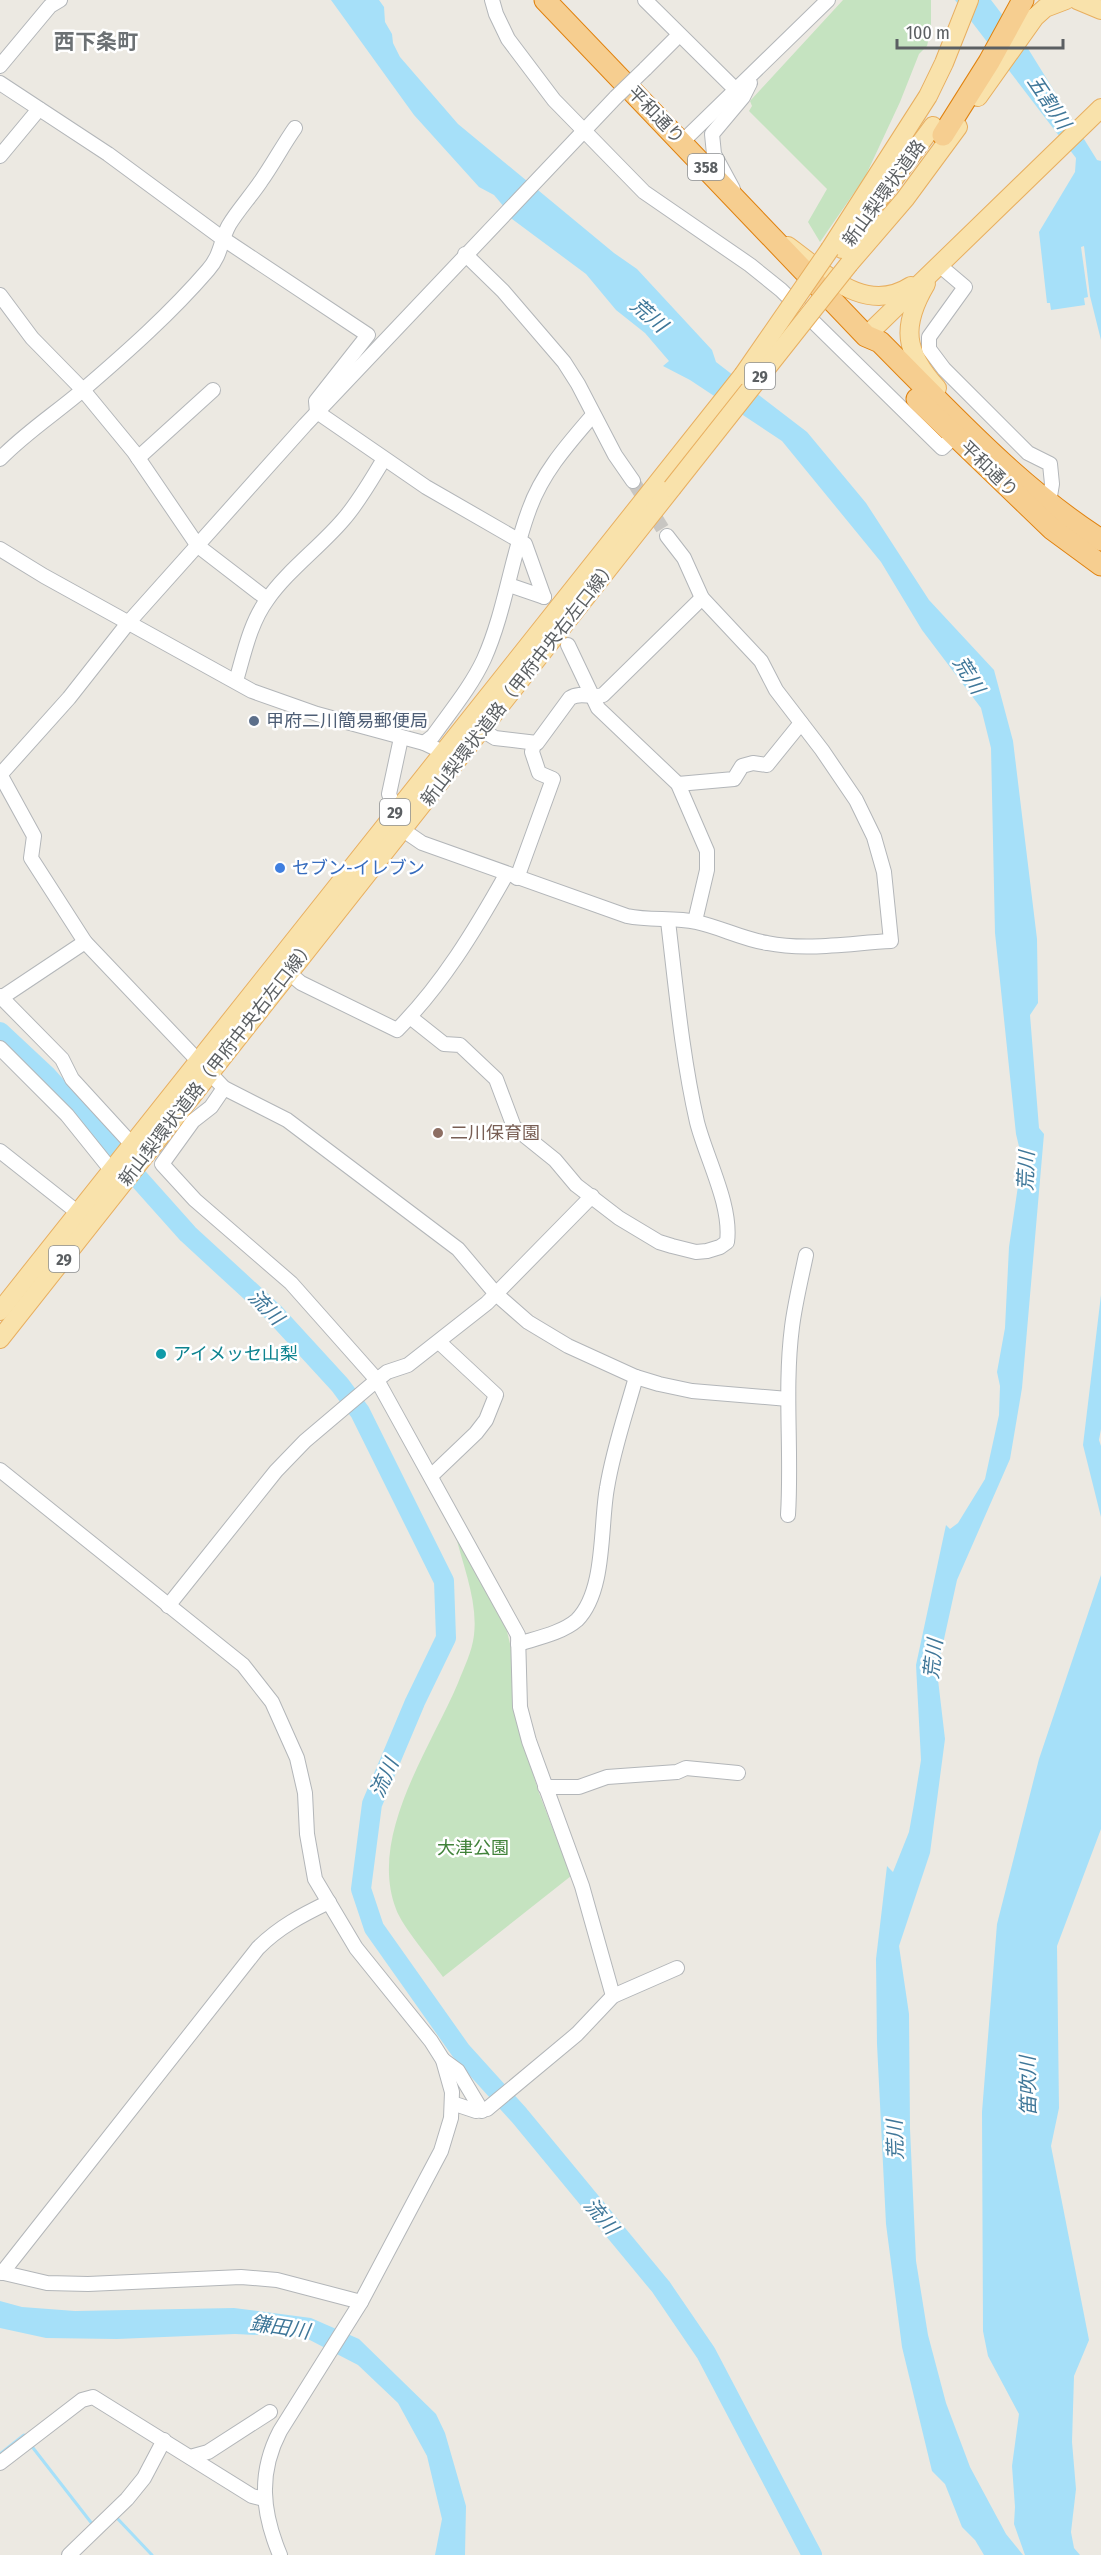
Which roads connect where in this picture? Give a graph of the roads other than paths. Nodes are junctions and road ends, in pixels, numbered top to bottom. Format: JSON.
{"nodes":[{"id":1,"x":60,"y":0,"type":"edge"},
{"id":2,"x":492,"y":0,"type":"edge"},
{"id":3,"x":544,"y":0,"type":"edge"},
{"id":4,"x":645,"y":0,"type":"edge"},
{"id":5,"x":828,"y":0,"type":"edge"},
{"id":6,"x":969,"y":0,"type":"edge"},
{"id":7,"x":1066,"y":0,"type":"edge"},
{"id":8,"x":1077,"y":0,"type":"edge"},
{"id":9,"x":1016,"y":9,"type":"edge"},
{"id":10,"x":1101,"y":10,"type":"edge"},
{"id":11,"x":679,"y":35,"type":"junction"},
{"id":12,"x":989,"y":61,"type":"junction"},
{"id":13,"x":0,"y":66,"type":"edge"},
{"id":14,"x":759,"y":68,"type":"junction"},
{"id":15,"x":0,"y":83,"type":"edge"},
{"id":16,"x":736,"y":90,"type":"junction"},
{"id":17,"x":1101,"y":95,"type":"edge"},
{"id":18,"x":1101,"y":108,"type":"edge"},
{"id":19,"x":39,"y":109,"type":"junction"},
{"id":20,"x":1085,"y":120,"type":"junction"},
{"id":21,"x":295,"y":128,"type":"dead end"},
{"id":22,"x":938,"y":130,"type":"joint"},
{"id":23,"x":582,"y":135,"type":"junction"},
{"id":24,"x":682,"y":142,"type":"junction"},
{"id":25,"x":0,"y":156,"type":"edge"},
{"id":26,"x":742,"y":206,"type":"junction"},
{"id":27,"x":761,"y":226,"type":"junction"},
{"id":28,"x":222,"y":238,"type":"junction"},
{"id":29,"x":468,"y":251,"type":"junction"},
{"id":30,"x":839,"y":256,"type":"junction"},
{"id":31,"x":939,"y":265,"type":"junction"},
{"id":32,"x":0,"y":295,"type":"edge"},
{"id":33,"x":866,"y":336,"type":"junction"},
{"id":34,"x":83,"y":390,"type":"junction"},
{"id":35,"x":213,"y":390,"type":"dead end"},
{"id":36,"x":317,"y":412,"type":"junction"},
{"id":37,"x":593,"y":415,"type":"junction"},
{"id":38,"x":955,"y":436,"type":"junction"},
{"id":39,"x":138,"y":458,"type":"junction"},
{"id":40,"x":999,"y":458,"type":"junction"},
{"id":41,"x":0,"y":459,"type":"edge"},
{"id":42,"x":384,"y":459,"type":"junction"},
{"id":43,"x":633,"y":481,"type":"tunnel mouth"},
{"id":44,"x":668,"y":482,"type":"junction"},
{"id":45,"x":1049,"y":502,"type":"junction"},
{"id":46,"x":667,"y":536,"type":"tunnel mouth"},
{"id":47,"x":519,"y":540,"type":"junction"},
{"id":48,"x":1101,"y":540,"type":"edge"},
{"id":49,"x":198,"y":546,"type":"junction"},
{"id":50,"x":0,"y":549,"type":"edge"},
{"id":51,"x":1101,"y":565,"type":"edge"},
{"id":52,"x":509,"y":585,"type":"junction"},
{"id":53,"x":702,"y":598,"type":"junction"},
{"id":54,"x":267,"y":599,"type":"junction"},
{"id":55,"x":128,"y":623,"type":"junction"},
{"id":56,"x":568,"y":645,"type":"dead end"},
{"id":57,"x":236,"y":681,"type":"junction"},
{"id":58,"x":592,"y":696,"type":"junction"},
{"id":59,"x":801,"y":723,"type":"junction"},
{"id":60,"x":482,"y":730,"type":"junction"},
{"id":61,"x":401,"y":738,"type":"junction"},
{"id":62,"x":424,"y":743,"type":"junction"},
{"id":63,"x":534,"y":743,"type":"junction"},
{"id":64,"x":443,"y":752,"type":"junction"},
{"id":65,"x":0,"y":774,"type":"edge"},
{"id":66,"x":678,"y":784,"type":"junction"},
{"id":67,"x":394,"y":813,"type":"junction"},
{"id":68,"x":403,"y":830,"type":"junction"},
{"id":69,"x":512,"y":877,"type":"junction"},
{"id":70,"x":668,"y":921,"type":"junction"},
{"id":71,"x":695,"y":921,"type":"junction"},
{"id":72,"x":85,"y":942,"type":"junction"},
{"id":73,"x":288,"y":972,"type":"junction"},
{"id":74,"x":1,"y":997,"type":"edge"},
{"id":75,"x":410,"y":1017,"type":"junction"},
{"id":76,"x":0,"y":1048,"type":"edge"},
{"id":77,"x":204,"y":1067,"type":"junction"},
{"id":78,"x":224,"y":1088,"type":"junction"},
{"id":79,"x":0,"y":1151,"type":"edge"},
{"id":80,"x":136,"y":1153,"type":"junction"},
{"id":81,"x":118,"y":1171,"type":"junction"},
{"id":82,"x":592,"y":1196,"type":"junction"},
{"id":83,"x":85,"y":1218,"type":"junction"},
{"id":84,"x":806,"y":1255,"type":"dead end"},
{"id":85,"x":496,"y":1294,"type":"junction"},
{"id":86,"x":0,"y":1311,"type":"edge"},
{"id":87,"x":0,"y":1339,"type":"edge"},
{"id":88,"x":439,"y":1342,"type":"junction"},
{"id":89,"x":636,"y":1377,"type":"junction"},
{"id":90,"x":377,"y":1381,"type":"junction"},
{"id":91,"x":788,"y":1399,"type":"junction"},
{"id":92,"x":0,"y":1470,"type":"edge"},
{"id":93,"x":431,"y":1476,"type":"junction"},
{"id":94,"x":788,"y":1515,"type":"dead end"},
{"id":95,"x":168,"y":1606,"type":"junction"},
{"id":96,"x":518,"y":1644,"type":"junction"},
{"id":97,"x":738,"y":1773,"type":"dead end"},
{"id":98,"x":545,"y":1787,"type":"junction"},
{"id":99,"x":329,"y":1902,"type":"junction"},
{"id":100,"x":677,"y":1968,"type":"dead end"},
{"id":101,"x":613,"y":1996,"type":"junction"},
{"id":102,"x":443,"y":2060,"type":"junction"},
{"id":103,"x":452,"y":2103,"type":"junction"},
{"id":104,"x":482,"y":2111,"type":"junction"},
{"id":105,"x":1,"y":2272,"type":"edge"},
{"id":106,"x":361,"y":2302,"type":"junction"},
{"id":107,"x":270,"y":2412,"type":"dead end"},
{"id":108,"x":164,"y":2440,"type":"junction"},
{"id":109,"x":190,"y":2457,"type":"junction"},
{"id":110,"x":0,"y":2463,"type":"edge"},
{"id":111,"x":264,"y":2499,"type":"junction"},
{"id":112,"x":69,"y":2555,"type":"edge"},
{"id":113,"x":280,"y":2555,"type":"edge"}],
"edges":[{"from":1,"to":13,"type":"street"},
{"from":2,"to":23,"type":"street"},
{"from":3,"to":24,"type":"highway","name":"平和通り","number":"358"},
{"from":4,"to":11,"type":"street"},
{"from":5,"to":14,"type":"street"},
{"from":6,"to":30,"type":"main road"},
{"from":7,"to":9,"type":"main road"},
{"from":8,"to":10,"type":"main road"},
{"from":9,"to":12,"type":"highway"},
{"from":11,"to":16,"type":"street"},
{"from":11,"to":23,"type":"street","bridge":true},
{"from":12,"to":22,"type":"highway","name":"新山梨環状道路"},
{"from":12,"to":30,"type":"main road","number":"29"},
{"from":14,"to":16,"type":"street"},
{"from":14,"to":26,"type":"street"},
{"from":15,"to":19,"type":"street"},
{"from":16,"to":24,"type":"street"},
{"from":17,"to":20,"type":"main road"},
{"from":18,"to":20,"type":"main road"},
{"from":19,"to":25,"type":"street"},
{"from":19,"to":28,"type":"street"},
{"from":20,"to":31,"type":"main road"},
{"from":21,"to":28,"type":"street"},
{"from":22,"to":30,"type":"main road","name":"新山梨環状道路（甲府中央右左口線）","number":"29"},
{"from":23,"to":29,"type":"street"},
{"from":23,"to":38,"type":"street"},
{"from":24,"to":26,"type":"highway","name":"平和通り","number":"358"},
{"from":26,"to":27,"type":"highway","name":"平和通り","number":"358"},
{"from":27,"to":31,"type":"main road"},
{"from":27,"to":33,"type":"highway","name":"平和通り","number":"358"},
{"from":28,"to":34,"type":"street"},
{"from":28,"to":36,"type":"street"},
{"from":29,"to":36,"type":"street"},
{"from":29,"to":37,"type":"street"},
{"from":30,"to":44,"type":"main road","name":"新山梨環状道路（甲府中央右左口線）","number":"29","bridge":true},
{"from":30,"to":44,"type":"main road","name":"新山梨環状道路（甲府中央右左口線）","number":"29","bridge":true},
{"from":31,"to":33,"type":"main road"},
{"from":31,"to":40,"type":"main road"},
{"from":31,"to":45,"type":"street"},
{"from":32,"to":34,"type":"street"},
{"from":33,"to":38,"type":"highway","name":"平和通り","number":"358"},
{"from":33,"to":40,"type":"highway","name":"平和通り","number":"358"},
{"from":34,"to":39,"type":"street"},
{"from":34,"to":41,"type":"street"},
{"from":35,"to":39,"type":"street"},
{"from":36,"to":42,"type":"street"},
{"from":36,"to":49,"type":"street"},
{"from":37,"to":43,"type":"street"},
{"from":37,"to":47,"type":"street"},
{"from":38,"to":51,"type":"highway","name":"平和通り","number":"358"},
{"from":39,"to":49,"type":"street"},
{"from":40,"to":45,"type":"highway","name":"平和通り","number":"358"},
{"from":42,"to":47,"type":"street"},
{"from":42,"to":54,"type":"street"},
{"from":44,"to":60,"type":"main road","name":"新山梨環状道路（甲府中央右左口線）","number":"29"},
{"from":44,"to":64,"type":"main road","name":"新山梨環状道路（甲府中央右左口線）","number":"29"},
{"from":45,"to":48,"type":"highway","name":"平和通り","number":"358"},
{"from":46,"to":53,"type":"street"},
{"from":47,"to":52,"type":"street"},
{"from":47,"to":52,"type":"street"},
{"from":49,"to":54,"type":"street"},
{"from":49,"to":55,"type":"street"},
{"from":50,"to":55,"type":"street"},
{"from":52,"to":62,"type":"street"},
{"from":53,"to":58,"type":"street"},
{"from":53,"to":59,"type":"street"},
{"from":54,"to":57,"type":"street"},
{"from":55,"to":57,"type":"street"},
{"from":55,"to":65,"type":"street"},
{"from":56,"to":58,"type":"street"},
{"from":57,"to":61,"type":"street"},
{"from":58,"to":63,"type":"street"},
{"from":58,"to":66,"type":"street"},
{"from":59,"to":66,"type":"street"},
{"from":59,"to":71,"type":"street"},
{"from":60,"to":63,"type":"street"},
{"from":60,"to":68,"type":"main road","name":"新山梨環状道路（甲府中央右左口線）","number":"29"},
{"from":61,"to":62,"type":"street"},
{"from":61,"to":67,"type":"street"},
{"from":62,"to":64,"type":"street"},
{"from":63,"to":69,"type":"street"},
{"from":64,"to":67,"type":"main road","name":"新山梨環状道路（甲府中央右左口線）","number":"29"},
{"from":65,"to":72,"type":"street"},
{"from":66,"to":71,"type":"street"},
{"from":67,"to":68,"type":"street"},
{"from":67,"to":77,"type":"main road","name":"新山梨環状道路（甲府中央右左口線）","number":"29"},
{"from":68,"to":69,"type":"street"},
{"from":68,"to":73,"type":"main road","name":"新山梨環状道路（甲府中央右左口線）","number":"29"},
{"from":69,"to":70,"type":"street"},
{"from":69,"to":75,"type":"street"},
{"from":70,"to":71,"type":"street"},
{"from":70,"to":82,"type":"street"},
{"from":72,"to":74,"type":"street"},
{"from":72,"to":77,"type":"street"},
{"from":73,"to":75,"type":"street"},
{"from":73,"to":77,"type":"main road","name":"新山梨環状道路（甲府中央右左口線）","number":"29"},
{"from":74,"to":80,"type":"street"},
{"from":75,"to":82,"type":"street"},
{"from":76,"to":81,"type":"street"},
{"from":77,"to":78,"type":"street"},
{"from":77,"to":80,"type":"main road","name":"新山梨環状道路（甲府中央右左口線）","number":"29"},
{"from":78,"to":85,"type":"street"},
{"from":78,"to":90,"type":"street"},
{"from":79,"to":83,"type":"street"},
{"from":80,"to":81,"type":"main road","name":"新山梨環状道路（甲府中央右左口線）","number":"29"},
{"from":81,"to":83,"type":"main road","name":"新山梨環状道路（甲府中央右左口線）","number":"29"},
{"from":82,"to":85,"type":"street"},
{"from":83,"to":86,"type":"main road","name":"新山梨環状道路（甲府中央右左口線）","number":"29"},
{"from":83,"to":87,"type":"main road","name":"新山梨環状道路（甲府中央右左口線）","number":"29"},
{"from":84,"to":91,"type":"street"},
{"from":85,"to":88,"type":"street"},
{"from":85,"to":89,"type":"street"},
{"from":88,"to":90,"type":"street"},
{"from":88,"to":93,"type":"street"},
{"from":89,"to":91,"type":"street"},
{"from":89,"to":96,"type":"street"},
{"from":90,"to":93,"type":"street"},
{"from":90,"to":95,"type":"street"},
{"from":91,"to":94,"type":"street"},
{"from":92,"to":95,"type":"street"},
{"from":93,"to":96,"type":"street"},
{"from":95,"to":99,"type":"street"},
{"from":96,"to":98,"type":"street"},
{"from":97,"to":98,"type":"street"},
{"from":98,"to":101,"type":"street"},
{"from":99,"to":102,"type":"street"},
{"from":99,"to":105,"type":"street"},
{"from":100,"to":101,"type":"street"},
{"from":101,"to":104,"type":"street"},
{"from":102,"to":103,"type":"street"},
{"from":102,"to":104,"type":"street"},
{"from":103,"to":104,"type":"street"},
{"from":103,"to":106,"type":"street"},
{"from":105,"to":106,"type":"street"},
{"from":106,"to":111,"type":"street"},
{"from":107,"to":109,"type":"street"},
{"from":108,"to":109,"type":"street"},
{"from":108,"to":110,"type":"street"},
{"from":108,"to":112,"type":"street"},
{"from":109,"to":111,"type":"street"},
{"from":111,"to":113,"type":"street"}]}
